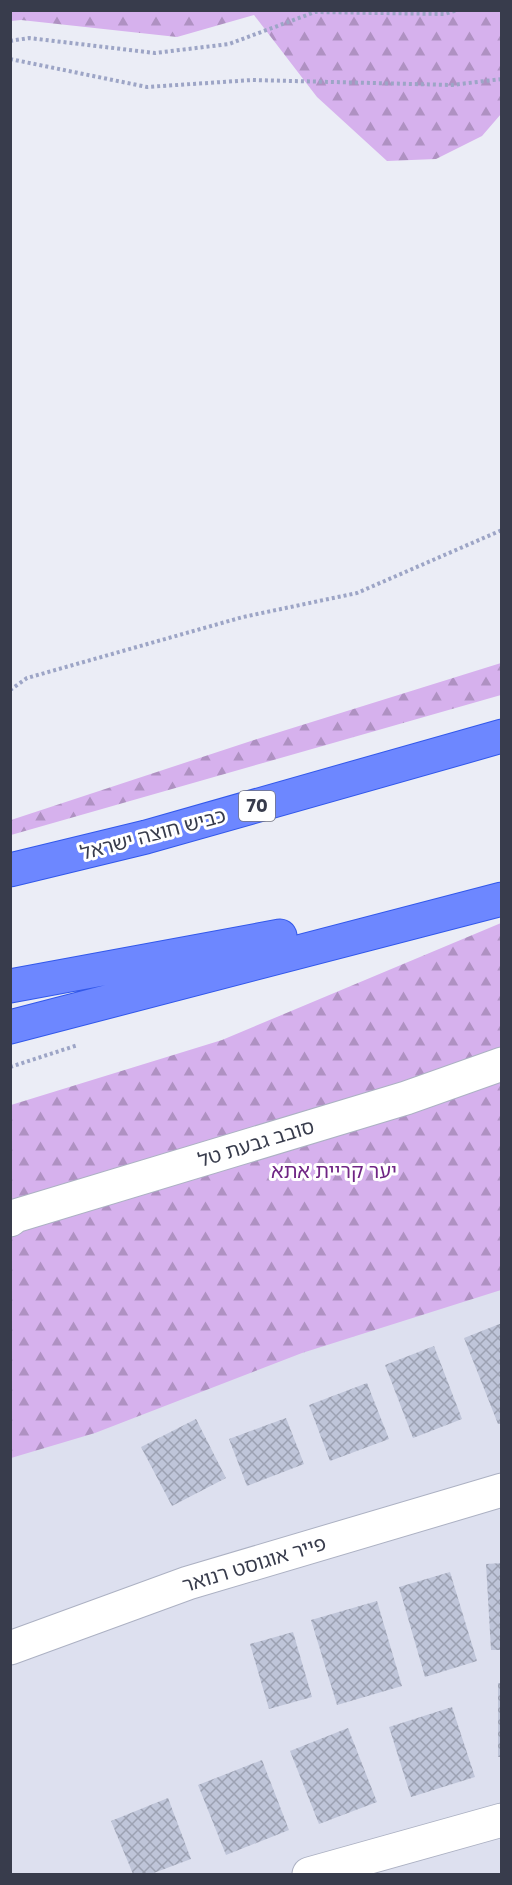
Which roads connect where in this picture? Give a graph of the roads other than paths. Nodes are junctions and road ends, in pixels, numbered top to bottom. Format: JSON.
{"nodes":[{"id":1,"x":501,"y":736,"type":"edge"},
{"id":2,"x":10,"y":870,"type":"edge"},
{"id":3,"x":501,"y":897,"type":"edge"},
{"id":4,"x":10,"y":986,"type":"edge"},
{"id":5,"x":10,"y":1027,"type":"edge"},
{"id":6,"x":501,"y":1064,"type":"edge"},
{"id":7,"x":10,"y":1220,"type":"edge"},
{"id":8,"x":501,"y":1490,"type":"edge"},
{"id":9,"x":10,"y":1648,"type":"edge"},
{"id":10,"x":501,"y":1820,"type":"edge"},
{"id":11,"x":309,"y":1875,"type":"edge"}],
"edges":[{"from":1,"to":2,"type":"highway","name":"כביש חוצה ישראל","number":"70"},
{"from":3,"to":4,"type":"highway"},
{"from":3,"to":5,"type":"highway"},
{"from":6,"to":7,"type":"street","name":"סובב גבעת טל"},
{"from":8,"to":9,"type":"street","name":"פייר אוגוסט רנואר"},
{"from":10,"to":11,"type":"street"}]}
